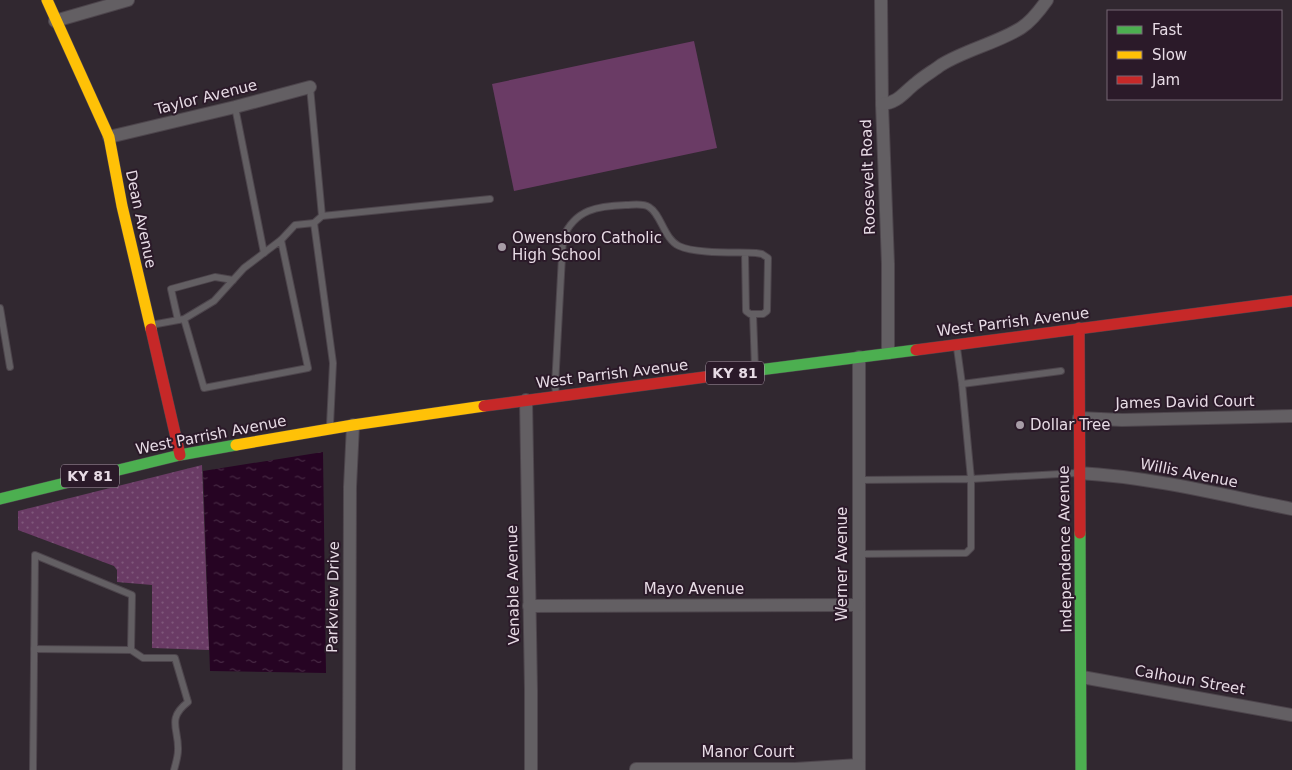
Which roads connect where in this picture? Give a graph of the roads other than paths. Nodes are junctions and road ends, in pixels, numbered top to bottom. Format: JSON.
{"nodes":[{"id":1,"x":47,"y":0,"type":"edge"},
{"id":2,"x":128,"y":0,"type":"edge"},
{"id":3,"x":881,"y":0,"type":"edge"},
{"id":4,"x":1047,"y":0,"type":"edge"},
{"id":5,"x":55,"y":21,"type":"junction"},
{"id":6,"x":310,"y":87,"type":"joint"},
{"id":7,"x":882,"y":104,"type":"junction"},
{"id":8,"x":235,"y":107,"type":"junction"},
{"id":9,"x":109,"y":137,"type":"junction"},
{"id":10,"x":490,"y":199,"type":"dead end"},
{"id":11,"x":322,"y":216,"type":"junction"},
{"id":12,"x":314,"y":223,"type":"junction"},
{"id":13,"x":281,"y":240,"type":"junction"},
{"id":14,"x":264,"y":253,"type":"junction"},
{"id":15,"x":746,"y":253,"type":"junction"},
{"id":16,"x":233,"y":280,"type":"junction"},
{"id":17,"x":1292,"y":301,"type":"edge"},
{"id":18,"x":0,"y":308,"type":"edge"},
{"id":19,"x":753,"y":314,"type":"junction"},
{"id":20,"x":181,"y":320,"type":"junction"},
{"id":21,"x":150,"y":325,"type":"junction"},
{"id":22,"x":1079,"y":328,"type":"junction"},
{"id":23,"x":956,"y":344,"type":"junction"},
{"id":24,"x":888,"y":353,"type":"junction"},
{"id":25,"x":859,"y":357,"type":"junction"},
{"id":26,"x":10,"y":367,"type":"dead end"},
{"id":27,"x":756,"y":370,"type":"junction"},
{"id":28,"x":1062,"y":371,"type":"dead end"},
{"id":29,"x":962,"y":384,"type":"junction"},
{"id":30,"x":556,"y":396,"type":"junction"},
{"id":31,"x":526,"y":400,"type":"junction"},
{"id":32,"x":1292,"y":416,"type":"edge"},
{"id":33,"x":1079,"y":418,"type":"junction"},
{"id":34,"x":353,"y":425,"type":"junction"},
{"id":35,"x":330,"y":429,"type":"junction"},
{"id":36,"x":180,"y":455,"type":"junction"},
{"id":37,"x":1079,"y":473,"type":"junction"},
{"id":38,"x":971,"y":478,"type":"junction"},
{"id":39,"x":858,"y":480,"type":"junction"},
{"id":40,"x":0,"y":499,"type":"edge"},
{"id":41,"x":1292,"y":509,"type":"edge"},
{"id":42,"x":858,"y":554,"type":"junction"},
{"id":43,"x":858,"y":605,"type":"junction"},
{"id":44,"x":529,"y":606,"type":"junction"},
{"id":45,"x":34,"y":650,"type":"junction"},
{"id":46,"x":131,"y":650,"type":"junction"},
{"id":47,"x":1082,"y":677,"type":"junction"},
{"id":48,"x":1292,"y":715,"type":"edge"},
{"id":49,"x":859,"y":768,"type":"edge"},
{"id":50,"x":33,"y":770,"type":"edge"},
{"id":51,"x":174,"y":770,"type":"edge"},
{"id":52,"x":349,"y":770,"type":"edge"},
{"id":53,"x":531,"y":770,"type":"edge"},
{"id":54,"x":636,"y":770,"type":"edge"},
{"id":55,"x":1081,"y":770,"type":"edge"}],
"edges":[{"from":1,"to":5,"type":"main road","name":"Dean Avenue"},
{"from":2,"to":5,"type":"street"},
{"from":3,"to":7,"type":"street","name":"Roosevelt Road"},
{"from":4,"to":7,"type":"street"},
{"from":5,"to":9,"type":"main road","name":"Dean Avenue"},
{"from":6,"to":8,"type":"street","name":"Taylor Avenue"},
{"from":6,"to":11,"type":"lane"},
{"from":7,"to":24,"type":"street","name":"Roosevelt Road"},
{"from":8,"to":9,"type":"street","name":"Taylor Avenue"},
{"from":8,"to":14,"type":"lane"},
{"from":9,"to":21,"type":"main road","name":"Dean Avenue"},
{"from":10,"to":11,"type":"lane"},
{"from":11,"to":12,"type":"lane"},
{"from":12,"to":13,"type":"lane"},
{"from":12,"to":35,"type":"lane"},
{"from":13,"to":14,"type":"lane"},
{"from":13,"to":20,"type":"lane"},
{"from":14,"to":16,"type":"lane"},
{"from":15,"to":19,"type":"lane"},
{"from":15,"to":19,"type":"lane"},
{"from":15,"to":30,"type":"lane"},
{"from":16,"to":20,"type":"lane"},
{"from":16,"to":20,"type":"lane"},
{"from":17,"to":22,"type":"main road","name":"West Parrish Avenue","number":"KY 81"},
{"from":18,"to":26,"type":"lane"},
{"from":19,"to":27,"type":"lane"},
{"from":20,"to":21,"type":"lane"},
{"from":21,"to":36,"type":"main road","name":"Dean Avenue"},
{"from":22,"to":23,"type":"main road","name":"West Parrish Avenue","number":"KY 81"},
{"from":22,"to":33,"type":"main road","name":"Independence Avenue"},
{"from":23,"to":24,"type":"main road","name":"West Parrish Avenue","number":"KY 81"},
{"from":23,"to":29,"type":"lane"},
{"from":24,"to":25,"type":"main road","name":"West Parrish Avenue","number":"KY 81"},
{"from":25,"to":27,"type":"main road","name":"West Parrish Avenue","number":"KY 81"},
{"from":25,"to":39,"type":"street","name":"Werner Avenue"},
{"from":27,"to":30,"type":"main road","name":"West Parrish Avenue","number":"KY 81"},
{"from":28,"to":29,"type":"lane"},
{"from":29,"to":38,"type":"lane"},
{"from":30,"to":31,"type":"main road","name":"West Parrish Avenue","number":"KY 81"},
{"from":31,"to":34,"type":"main road","name":"West Parrish Avenue","number":"KY 81"},
{"from":31,"to":44,"type":"street","name":"Venable Avenue"},
{"from":32,"to":33,"type":"street","name":"James David Court"},
{"from":33,"to":37,"type":"main road","name":"Independence Avenue"},
{"from":34,"to":35,"type":"main road","name":"West Parrish Avenue","number":"KY 81"},
{"from":34,"to":52,"type":"street","name":"Parkview Drive"},
{"from":35,"to":36,"type":"main road","name":"West Parrish Avenue","number":"KY 81"},
{"from":36,"to":40,"type":"main road","name":"West Parrish Avenue","number":"KY 81"},
{"from":37,"to":38,"type":"lane"},
{"from":37,"to":41,"type":"street","name":"Willis Avenue"},
{"from":37,"to":47,"type":"main road","name":"Independence Avenue"},
{"from":38,"to":39,"type":"lane"},
{"from":38,"to":42,"type":"lane"},
{"from":39,"to":42,"type":"street","name":"Werner Avenue"},
{"from":42,"to":43,"type":"street","name":"Werner Avenue"},
{"from":43,"to":44,"type":"street","name":"Mayo Avenue"},
{"from":43,"to":49,"type":"street","name":"Werner Avenue"},
{"from":44,"to":53,"type":"street","name":"Venable Avenue"},
{"from":45,"to":46,"type":"lane"},
{"from":45,"to":46,"type":"lane"},
{"from":45,"to":50,"type":"lane"},
{"from":46,"to":51,"type":"lane"},
{"from":47,"to":48,"type":"street","name":"Calhoun Street"},
{"from":47,"to":55,"type":"main road","name":"Independence Avenue"},
{"from":49,"to":54,"type":"street","name":"Manor Court"}]}
